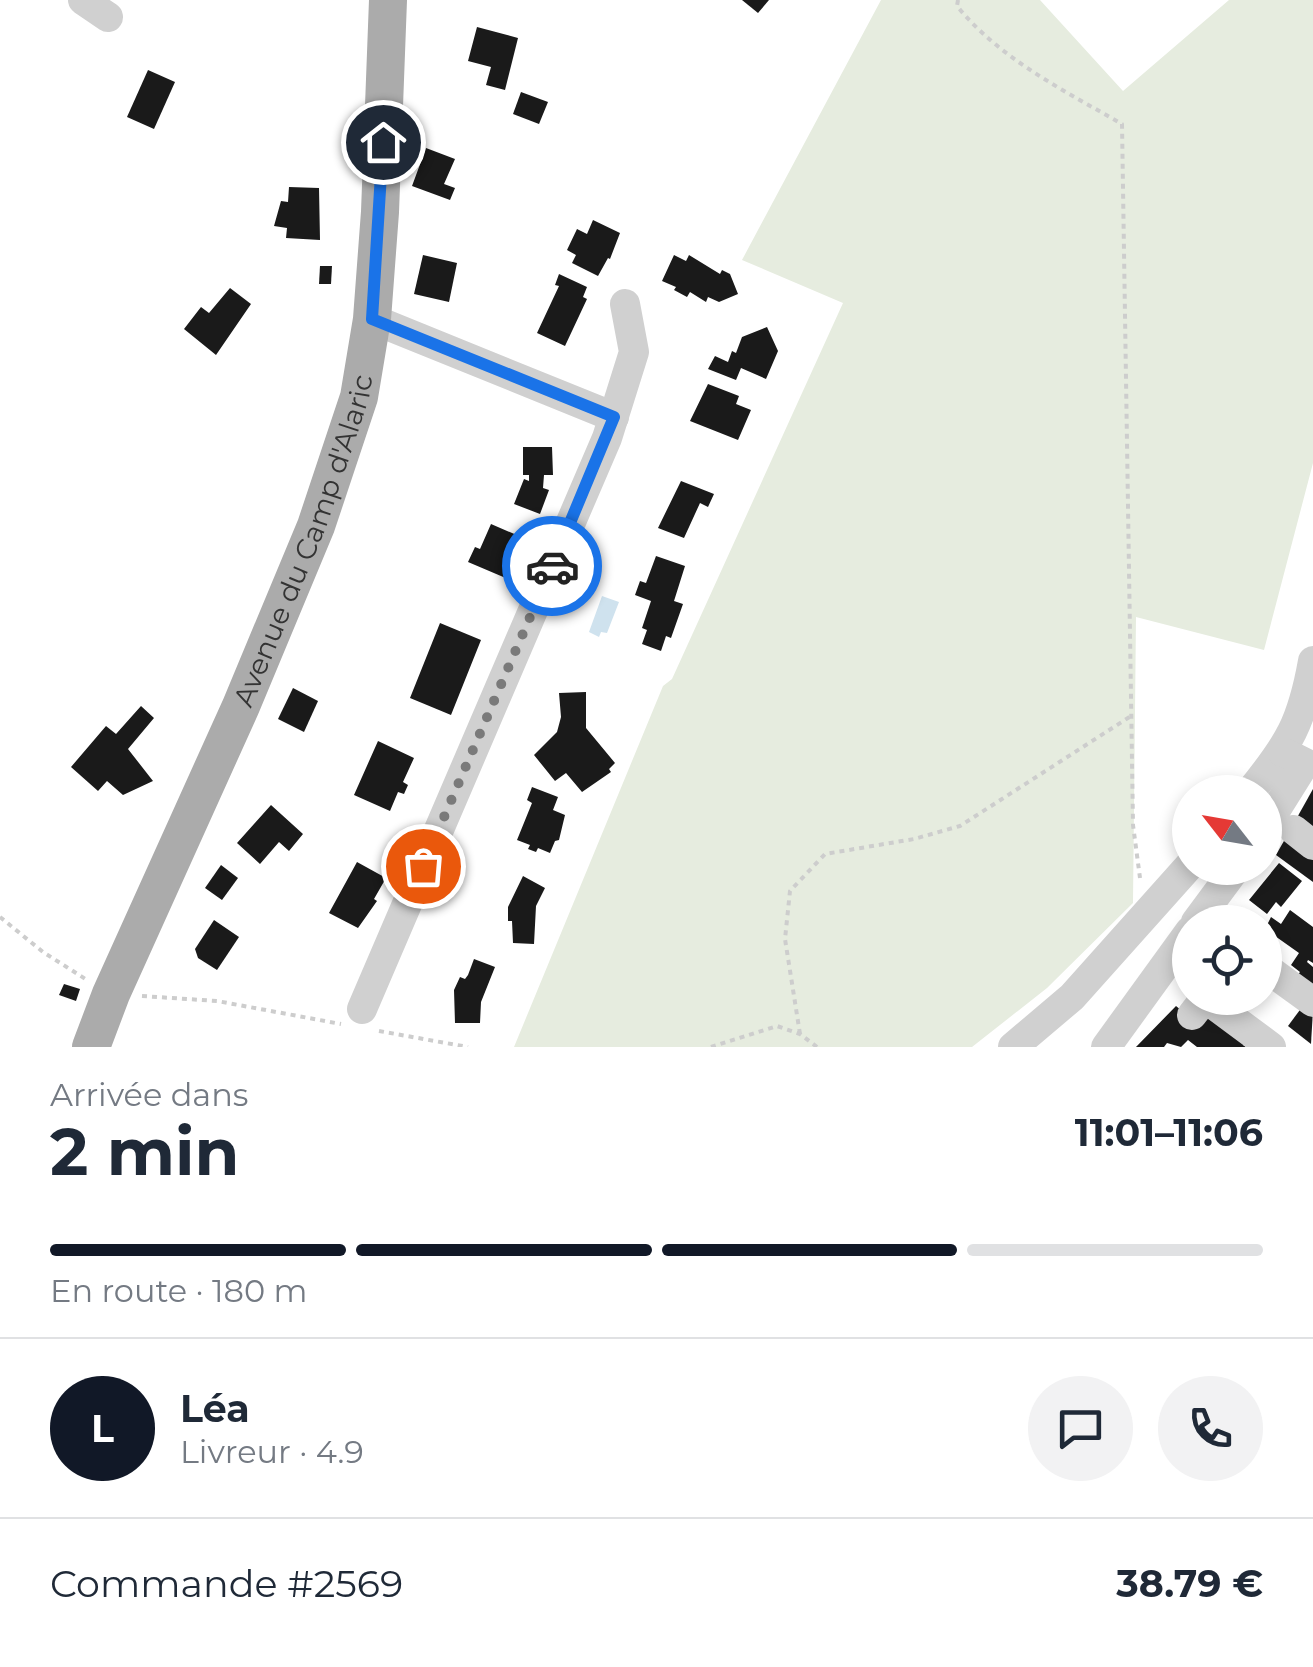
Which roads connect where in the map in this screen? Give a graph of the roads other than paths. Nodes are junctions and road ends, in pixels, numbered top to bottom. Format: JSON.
{"nodes":[{"id":1,"x":388,"y":0,"type":"edge"},
{"id":2,"x":626,"y":304,"type":"dead end"},
{"id":3,"x":372,"y":319,"type":"junction"},
{"id":4,"x":614,"y":417,"type":"junction"},
{"id":5,"x":1313,"y":661,"type":"edge"},
{"id":6,"x":1303,"y":767,"type":"edge"},
{"id":7,"x":1290,"y":832,"type":"edge"},
{"id":8,"x":1173,"y":885,"type":"edge"},
{"id":9,"x":1172,"y":956,"type":"edge"},
{"id":10,"x":1282,"y":980,"type":"edge"},
{"id":11,"x":1313,"y":1002,"type":"edge"},
{"id":12,"x":1228,"y":1015,"type":"edge"},
{"id":13,"x":363,"y":1021,"type":"road end"},
{"id":14,"x":92,"y":1047,"type":"edge"},
{"id":15,"x":1013,"y":1047,"type":"edge"},
{"id":16,"x":1106,"y":1047,"type":"edge"},
{"id":17,"x":1272,"y":1047,"type":"edge"}],
"edges":[{"from":1,"to":3,"type":"main road","name":"Avenue du Camp d'Alaric"},
{"from":2,"to":4,"type":"street"},
{"from":3,"to":4,"type":"street"},
{"from":3,"to":14,"type":"main road","name":"Avenue du Camp d'Alaric"},
{"from":4,"to":13,"type":"street"},
{"from":5,"to":6,"type":"street"},
{"from":6,"to":7,"type":"street"},
{"from":8,"to":15,"type":"street"},
{"from":9,"to":16,"type":"street"},
{"from":10,"to":11,"type":"street"},
{"from":12,"to":17,"type":"street"}]}
